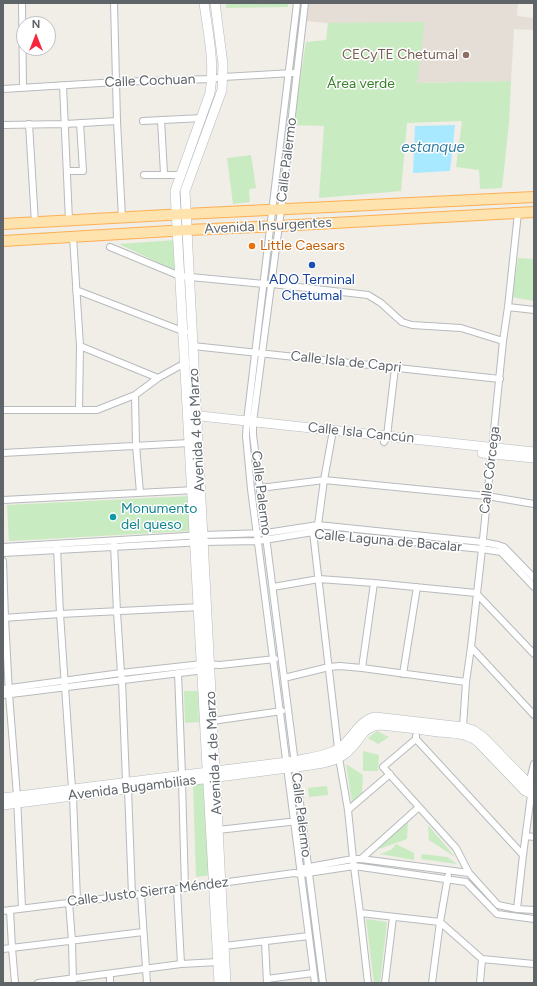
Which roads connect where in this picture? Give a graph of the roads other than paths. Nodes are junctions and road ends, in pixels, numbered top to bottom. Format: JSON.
{"nodes":[{"id":1,"x":22,"y":3,"type":"edge"},
{"id":2,"x":114,"y":3,"type":"edge"},
{"id":3,"x":204,"y":3,"type":"edge"},
{"id":4,"x":215,"y":3,"type":"edge"},
{"id":5,"x":297,"y":3,"type":"edge"},
{"id":6,"x":305,"y":3,"type":"edge"},
{"id":7,"x":289,"y":73,"type":"junction"},
{"id":8,"x":297,"y":73,"type":"junction"},
{"id":9,"x":223,"y":77,"type":"junction"},
{"id":10,"x":212,"y":79,"type":"junction"},
{"id":11,"x":117,"y":82,"type":"junction"},
{"id":12,"x":63,"y":85,"type":"junction"},
{"id":13,"x":23,"y":87,"type":"junction"},
{"id":14,"x":3,"y":89,"type":"edge"},
{"id":15,"x":202,"y":118,"type":"junction"},
{"id":16,"x":161,"y":120,"type":"junction"},
{"id":17,"x":117,"y":121,"type":"junction"},
{"id":18,"x":143,"y":121,"type":"dead end"},
{"id":19,"x":80,"y":123,"type":"junction"},
{"id":20,"x":29,"y":124,"type":"junction"},
{"id":21,"x":65,"y":124,"type":"junction"},
{"id":22,"x":3,"y":125,"type":"edge"},
{"id":23,"x":67,"y":171,"type":"junction"},
{"id":24,"x":164,"y":174,"type":"junction"},
{"id":25,"x":144,"y":175,"type":"dead end"},
{"id":26,"x":181,"y":175,"type":"junction"},
{"id":27,"x":534,"y":196,"type":"edge"},
{"id":28,"x":277,"y":210,"type":"junction"},
{"id":29,"x":534,"y":212,"type":"edge"},
{"id":30,"x":518,"y":213,"type":"junction"},
{"id":31,"x":181,"y":214,"type":"junction"},
{"id":32,"x":122,"y":218,"type":"junction"},
{"id":33,"x":83,"y":220,"type":"junction"},
{"id":34,"x":69,"y":221,"type":"junction"},
{"id":35,"x":35,"y":223,"type":"junction"},
{"id":36,"x":3,"y":224,"type":"edge"},
{"id":37,"x":275,"y":227,"type":"junction"},
{"id":38,"x":182,"y":230,"type":"junction"},
{"id":39,"x":84,"y":236,"type":"junction"},
{"id":40,"x":73,"y":237,"type":"junction"},
{"id":41,"x":3,"y":241,"type":"edge"},
{"id":42,"x":110,"y":247,"type":"dead end"},
{"id":43,"x":185,"y":276,"type":"junction"},
{"id":44,"x":264,"y":284,"type":"junction"},
{"id":45,"x":272,"y":284,"type":"junction"},
{"id":46,"x":76,"y":290,"type":"junction"},
{"id":47,"x":508,"y":307,"type":"junction"},
{"id":48,"x":534,"y":310,"type":"edge"},
{"id":49,"x":188,"y":333,"type":"junction"},
{"id":50,"x":503,"y":341,"type":"junction"},
{"id":51,"x":80,"y":346,"type":"junction"},
{"id":52,"x":193,"y":346,"type":"junction"},
{"id":53,"x":255,"y":353,"type":"junction"},
{"id":54,"x":262,"y":353,"type":"junction"},
{"id":55,"x":189,"y":363,"type":"junction"},
{"id":56,"x":395,"y":368,"type":"junction"},
{"id":57,"x":158,"y":378,"type":"junction"},
{"id":58,"x":500,"y":379,"type":"junction"},
{"id":59,"x":135,"y":395,"type":"junction"},
{"id":60,"x":3,"y":410,"type":"edge"},
{"id":61,"x":80,"y":410,"type":"junction"},
{"id":62,"x":192,"y":418,"type":"junction"},
{"id":63,"x":250,"y":424,"type":"junction"},
{"id":64,"x":332,"y":436,"type":"junction"},
{"id":65,"x":385,"y":439,"type":"junction"},
{"id":66,"x":189,"y":443,"type":"junction"},
{"id":67,"x":136,"y":445,"type":"junction"},
{"id":68,"x":492,"y":450,"type":"junction"},
{"id":69,"x":534,"y":452,"type":"edge"},
{"id":70,"x":3,"y":454,"type":"edge"},
{"id":71,"x":534,"y":458,"type":"edge"},
{"id":72,"x":324,"y":480,"type":"junction"},
{"id":73,"x":260,"y":488,"type":"junction"},
{"id":74,"x":196,"y":490,"type":"junction"},
{"id":75,"x":140,"y":493,"type":"junction"},
{"id":76,"x":487,"y":496,"type":"junction"},
{"id":77,"x":3,"y":500,"type":"edge"},
{"id":78,"x":533,"y":505,"type":"edge"},
{"id":79,"x":318,"y":525,"type":"junction"},
{"id":80,"x":313,"y":532,"type":"junction"},
{"id":81,"x":257,"y":533,"type":"junction"},
{"id":82,"x":266,"y":537,"type":"junction"},
{"id":83,"x":199,"y":539,"type":"junction"},
{"id":84,"x":258,"y":541,"type":"junction"},
{"id":85,"x":482,"y":542,"type":"junction"},
{"id":86,"x":114,"y":544,"type":"junction"},
{"id":87,"x":3,"y":546,"type":"edge"},
{"id":88,"x":57,"y":547,"type":"junction"},
{"id":89,"x":482,"y":549,"type":"junction"},
{"id":90,"x":3,"y":553,"type":"edge"},
{"id":91,"x":3,"y":560,"type":"edge"},
{"id":92,"x":534,"y":578,"type":"edge"},
{"id":93,"x":319,"y":579,"type":"junction"},
{"id":94,"x":374,"y":583,"type":"junction"},
{"id":95,"x":273,"y":587,"type":"junction"},
{"id":96,"x":416,"y":587,"type":"junction"},
{"id":97,"x":534,"y":587,"type":"edge"},
{"id":98,"x":476,"y":593,"type":"junction"},
{"id":99,"x":202,"y":607,"type":"junction"},
{"id":100,"x":117,"y":612,"type":"junction"},
{"id":101,"x":60,"y":614,"type":"junction"},
{"id":102,"x":4,"y":618,"type":"edge"},
{"id":103,"x":471,"y":647,"type":"junction"},
{"id":104,"x":534,"y":654,"type":"edge"},
{"id":105,"x":282,"y":658,"type":"junction"},
{"id":106,"x":273,"y":659,"type":"junction"},
{"id":107,"x":206,"y":667,"type":"junction"},
{"id":108,"x":329,"y":667,"type":"junction"},
{"id":109,"x":362,"y":668,"type":"junction"},
{"id":110,"x":120,"y":673,"type":"junction"},
{"id":111,"x":178,"y":673,"type":"junction"},
{"id":112,"x":403,"y":674,"type":"junction"},
{"id":113,"x":284,"y":678,"type":"junction"},
{"id":114,"x":122,"y":680,"type":"junction"},
{"id":115,"x":64,"y":681,"type":"junction"},
{"id":116,"x":466,"y":682,"type":"junction"},
{"id":117,"x":65,"y":688,"type":"junction"},
{"id":118,"x":6,"y":691,"type":"edge"},
{"id":119,"x":288,"y":710,"type":"junction"},
{"id":120,"x":280,"y":712,"type":"junction"},
{"id":121,"x":534,"y":714,"type":"edge"},
{"id":122,"x":212,"y":721,"type":"junction"},
{"id":123,"x":463,"y":727,"type":"junction"},
{"id":124,"x":415,"y":729,"type":"junction"},
{"id":125,"x":450,"y":730,"type":"junction"},
{"id":126,"x":416,"y":739,"type":"junction"},
{"id":127,"x":339,"y":753,"type":"junction"},
{"id":128,"x":291,"y":764,"type":"junction"},
{"id":129,"x":534,"y":764,"type":"edge"},
{"id":130,"x":390,"y":774,"type":"junction"},
{"id":131,"x":211,"y":775,"type":"junction"},
{"id":132,"x":182,"y":778,"type":"junction"},
{"id":133,"x":127,"y":785,"type":"junction"},
{"id":134,"x":532,"y":790,"type":"edge"},
{"id":135,"x":73,"y":792,"type":"junction"},
{"id":136,"x":3,"y":798,"type":"edge"},
{"id":137,"x":17,"y":800,"type":"junction"},
{"id":138,"x":3,"y":804,"type":"edge"},
{"id":139,"x":419,"y":807,"type":"junction"},
{"id":140,"x":348,"y":810,"type":"junction"},
{"id":141,"x":302,"y":821,"type":"junction"},
{"id":142,"x":294,"y":822,"type":"junction"},
{"id":143,"x":218,"y":830,"type":"junction"},
{"id":144,"x":526,"y":836,"type":"junction"},
{"id":145,"x":534,"y":837,"type":"edge"},
{"id":146,"x":523,"y":855,"type":"junction"},
{"id":147,"x":352,"y":859,"type":"junction"},
{"id":148,"x":361,"y":859,"type":"junction"},
{"id":149,"x":354,"y":866,"type":"junction"},
{"id":150,"x":308,"y":870,"type":"junction"},
{"id":151,"x":449,"y":870,"type":"junction"},
{"id":152,"x":300,"y":872,"type":"junction"},
{"id":153,"x":469,"y":873,"type":"junction"},
{"id":154,"x":447,"y":879,"type":"junction"},
{"id":155,"x":217,"y":883,"type":"junction"},
{"id":156,"x":185,"y":888,"type":"junction"},
{"id":157,"x":177,"y":889,"type":"junction"},
{"id":158,"x":140,"y":894,"type":"junction"},
{"id":159,"x":132,"y":895,"type":"junction"},
{"id":160,"x":76,"y":901,"type":"junction"},
{"id":161,"x":69,"y":902,"type":"junction"},
{"id":162,"x":22,"y":908,"type":"junction"},
{"id":163,"x":518,"y":909,"type":"junction"},
{"id":164,"x":6,"y":910,"type":"edge"},
{"id":165,"x":534,"y":910,"type":"edge"},
{"id":166,"x":360,"y":913,"type":"junction"},
{"id":167,"x":393,"y":917,"type":"junction"},
{"id":168,"x":534,"y":919,"type":"edge"},
{"id":169,"x":440,"y":922,"type":"junction"},
{"id":170,"x":143,"y":932,"type":"junction"},
{"id":171,"x":309,"y":936,"type":"junction"},
{"id":172,"x":72,"y":940,"type":"junction"},
{"id":173,"x":265,"y":941,"type":"junction"},
{"id":174,"x":224,"y":946,"type":"junction"},
{"id":175,"x":12,"y":948,"type":"junction"},
{"id":176,"x":3,"y":949,"type":"edge"},
{"id":177,"x":482,"y":960,"type":"junction"},
{"id":178,"x":218,"y":962,"type":"junction"},
{"id":179,"x":181,"y":964,"type":"junction"},
{"id":180,"x":534,"y":964,"type":"edge"},
{"id":181,"x":146,"y":969,"type":"junction"},
{"id":182,"x":314,"y":973,"type":"junction"},
{"id":183,"x":110,"y":974,"type":"junction"},
{"id":184,"x":73,"y":981,"type":"edge"},
{"id":185,"x":267,"y":981,"type":"edge"},
{"id":186,"x":15,"y":983,"type":"edge"},
{"id":187,"x":38,"y":983,"type":"edge"},
{"id":188,"x":110,"y":983,"type":"edge"},
{"id":189,"x":147,"y":983,"type":"edge"},
{"id":190,"x":219,"y":983,"type":"edge"},
{"id":191,"x":226,"y":983,"type":"edge"},
{"id":192,"x":315,"y":983,"type":"edge"},
{"id":193,"x":323,"y":983,"type":"edge"},
{"id":194,"x":368,"y":983,"type":"edge"},
{"id":195,"x":385,"y":983,"type":"edge"},
{"id":196,"x":432,"y":983,"type":"edge"},
{"id":197,"x":480,"y":983,"type":"edge"}],
"edges":[{"from":1,"to":13,"type":"street"},
{"from":2,"to":11,"type":"street"},
{"from":3,"to":10,"type":"main road","name":"Avenida 4 de Marzo"},
{"from":4,"to":9,"type":"main road","name":"Avenida 4 de Marzo"},
{"from":5,"to":7,"type":"street","name":"Calle Palermo"},
{"from":6,"to":8,"type":"street","name":"Calle Palermo"},
{"from":7,"to":8,"type":"street","name":"Calle Cochuan"},
{"from":7,"to":9,"type":"street","name":"Calle Cochuan"},
{"from":7,"to":28,"type":"street","name":"Calle Palermo"},
{"from":8,"to":28,"type":"street","name":"Calle Palermo"},
{"from":9,"to":10,"type":"street","name":"Calle Cochuan"},
{"from":9,"to":31,"type":"main road","name":"Avenida 4 de Marzo"},
{"from":10,"to":11,"type":"street","name":"Calle Cochuan"},
{"from":10,"to":15,"type":"main road","name":"Avenida 4 de Marzo"},
{"from":11,"to":12,"type":"street","name":"Calle Cochuan"},
{"from":11,"to":17,"type":"street"},
{"from":12,"to":13,"type":"street","name":"Calle Cochuan"},
{"from":12,"to":21,"type":"street"},
{"from":13,"to":14,"type":"street","name":"Calle Cochuan"},
{"from":15,"to":16,"type":"street"},
{"from":15,"to":26,"type":"main road","name":"Avenida 4 de Marzo"},
{"from":16,"to":18,"type":"street"},
{"from":16,"to":24,"type":"street"},
{"from":17,"to":19,"type":"street"},
{"from":17,"to":32,"type":"street"},
{"from":19,"to":21,"type":"street"},
{"from":19,"to":23,"type":"street"},
{"from":20,"to":21,"type":"street"},
{"from":20,"to":22,"type":"street"},
{"from":20,"to":35,"type":"street"},
{"from":21,"to":23,"type":"street"},
{"from":23,"to":34,"type":"street"},
{"from":24,"to":25,"type":"street"},
{"from":24,"to":26,"type":"street"},
{"from":26,"to":31,"type":"main road","name":"Avenida 4 de Marzo"},
{"from":27,"to":28,"type":"main road","name":"Avenida Insurgentes"},
{"from":28,"to":31,"type":"main road","name":"Avenida Insurgentes"},
{"from":28,"to":37,"type":"street","name":"Calle Palermo"},
{"from":29,"to":30,"type":"main road","name":"Avenida Insurgentes"},
{"from":30,"to":37,"type":"main road","name":"Avenida Insurgentes"},
{"from":30,"to":47,"type":"street","name":"Calle Córcega"},
{"from":31,"to":32,"type":"main road","name":"Avenida Insurgentes"},
{"from":31,"to":38,"type":"main road","name":"Avenida 4 de Marzo"},
{"from":32,"to":33,"type":"main road","name":"Avenida Insurgentes"},
{"from":33,"to":34,"type":"main road","name":"Avenida Insurgentes"},
{"from":33,"to":39,"type":"main road"},
{"from":34,"to":35,"type":"main road","name":"Avenida Insurgentes"},
{"from":35,"to":36,"type":"main road","name":"Avenida Insurgentes"},
{"from":37,"to":38,"type":"main road","name":"Avenida Insurgentes"},
{"from":37,"to":44,"type":"street","name":"Calle Palermo"},
{"from":37,"to":45,"type":"street","name":"Calle Palermo"},
{"from":38,"to":39,"type":"main road","name":"Avenida Insurgentes"},
{"from":38,"to":43,"type":"main road","name":"Avenida 4 de Marzo"},
{"from":39,"to":40,"type":"main road","name":"Avenida Insurgentes"},
{"from":40,"to":41,"type":"main road","name":"Avenida Insurgentes"},
{"from":40,"to":46,"type":"street"},
{"from":42,"to":43,"type":"street"},
{"from":43,"to":44,"type":"street"},
{"from":43,"to":49,"type":"main road","name":"Avenida 4 de Marzo"},
{"from":44,"to":45,"type":"street"},
{"from":44,"to":53,"type":"street","name":"Calle Palermo"},
{"from":45,"to":50,"type":"street"},
{"from":45,"to":54,"type":"street","name":"Calle Palermo"},
{"from":46,"to":49,"type":"street"},
{"from":46,"to":51,"type":"street"},
{"from":47,"to":48,"type":"street"},
{"from":47,"to":50,"type":"street","name":"Calle Córcega"},
{"from":49,"to":52,"type":"main road","name":"Avenida 4 de Marzo"},
{"from":49,"to":55,"type":"main road","name":"Avenida 4 de Marzo"},
{"from":50,"to":58,"type":"street","name":"Calle Córcega"},
{"from":51,"to":57,"type":"street"},
{"from":51,"to":61,"type":"street"},
{"from":52,"to":53,"type":"street","name":"Calle Isla de Capri"},
{"from":52,"to":55,"type":"main road","name":"Avenida 4 de Marzo"},
{"from":53,"to":54,"type":"street","name":"Calle Isla de Capri"},
{"from":53,"to":63,"type":"street","name":"Calle Palermo"},
{"from":54,"to":56,"type":"street","name":"Calle Isla de Capri"},
{"from":54,"to":63,"type":"street","name":"Calle Palermo"},
{"from":55,"to":57,"type":"street"},
{"from":55,"to":62,"type":"main road","name":"Avenida 4 de Marzo"},
{"from":56,"to":58,"type":"street","name":"Calle Isla de Capri"},
{"from":56,"to":65,"type":"street"},
{"from":57,"to":59,"type":"street"},
{"from":58,"to":68,"type":"street","name":"Calle Córcega"},
{"from":59,"to":61,"type":"street"},
{"from":59,"to":67,"type":"street"},
{"from":60,"to":61,"type":"street"},
{"from":62,"to":63,"type":"main road","name":"Calle Isla Cancún"},
{"from":62,"to":66,"type":"main road","name":"Avenida 4 de Marzo"},
{"from":62,"to":74,"type":"main road","name":"Avenida 4 de Marzo"},
{"from":63,"to":64,"type":"main road","name":"Calle Isla Cancún"},
{"from":63,"to":65,"type":"main road","name":"Calle Isla Cancún"},
{"from":63,"to":73,"type":"street","name":"Calle Palermo"},
{"from":63,"to":81,"type":"street","name":"Calle Palermo"},
{"from":64,"to":65,"type":"main road","name":"Calle Isla Cancún"},
{"from":64,"to":72,"type":"street"},
{"from":65,"to":68,"type":"main road","name":"Calle Isla Cancún"},
{"from":66,"to":67,"type":"street"},
{"from":66,"to":74,"type":"main road","name":"Avenida 4 de Marzo"},
{"from":67,"to":70,"type":"street"},
{"from":67,"to":75,"type":"street"},
{"from":68,"to":69,"type":"main road","name":"Calle Isla Cancún"},
{"from":68,"to":71,"type":"main road","name":"Calle Isla Cancún"},
{"from":68,"to":76,"type":"street","name":"Calle Córcega"},
{"from":72,"to":73,"type":"street"},
{"from":72,"to":76,"type":"street"},
{"from":72,"to":79,"type":"street"},
{"from":73,"to":82,"type":"street","name":"Calle Palermo"},
{"from":74,"to":75,"type":"street"},
{"from":74,"to":83,"type":"main road","name":"Avenida 4 de Marzo"},
{"from":75,"to":77,"type":"street"},
{"from":76,"to":78,"type":"street"},
{"from":76,"to":85,"type":"street","name":"Calle Córcega"},
{"from":79,"to":80,"type":"street"},
{"from":79,"to":82,"type":"street","name":"Calle Laguna de Bacalar"},
{"from":79,"to":85,"type":"street","name":"Calle Laguna de Bacalar"},
{"from":80,"to":82,"type":"street","name":"Calle Laguna de Bacalar"},
{"from":80,"to":89,"type":"street","name":"Calle Laguna de Bacalar"},
{"from":80,"to":93,"type":"street"},
{"from":81,"to":82,"type":"street","name":"Calle Laguna de Bacalar"},
{"from":81,"to":83,"type":"street","name":"Calle Laguna de Bacalar"},
{"from":81,"to":84,"type":"street","name":"Calle Palermo"},
{"from":82,"to":84,"type":"street","name":"Calle Laguna de Bacalar"},
{"from":82,"to":95,"type":"street","name":"Calle Palermo"},
{"from":83,"to":84,"type":"street","name":"Calle Laguna de Bacalar"},
{"from":83,"to":86,"type":"street"},
{"from":83,"to":99,"type":"main road","name":"Avenida 4 de Marzo"},
{"from":84,"to":106,"type":"street","name":"Calle Palermo"},
{"from":85,"to":89,"type":"street","name":"Calle Córcega"},
{"from":85,"to":92,"type":"street","name":"Calle Laguna de Bacalar"},
{"from":86,"to":88,"type":"street"},
{"from":86,"to":100,"type":"street"},
{"from":87,"to":88,"type":"street"},
{"from":88,"to":90,"type":"street"},
{"from":88,"to":101,"type":"street"},
{"from":89,"to":97,"type":"street","name":"Calle Laguna de Bacalar"},
{"from":89,"to":98,"type":"street","name":"Calle Córcega"},
{"from":91,"to":102,"type":"street"},
{"from":93,"to":94,"type":"street"},
{"from":93,"to":95,"type":"street"},
{"from":93,"to":108,"type":"street"},
{"from":94,"to":96,"type":"street"},
{"from":94,"to":109,"type":"street"},
{"from":95,"to":105,"type":"street","name":"Calle Palermo"},
{"from":96,"to":98,"type":"street"},
{"from":96,"to":112,"type":"street"},
{"from":98,"to":103,"type":"street","name":"Calle Córcega"},
{"from":98,"to":104,"type":"street"},
{"from":99,"to":100,"type":"street"},
{"from":99,"to":107,"type":"main road","name":"Avenida 4 de Marzo"},
{"from":100,"to":101,"type":"street"},
{"from":100,"to":110,"type":"street"},
{"from":101,"to":102,"type":"street"},
{"from":101,"to":115,"type":"street"},
{"from":102,"to":118,"type":"street"},
{"from":103,"to":116,"type":"street","name":"Calle Córcega"},
{"from":103,"to":121,"type":"street"},
{"from":105,"to":106,"type":"street"},
{"from":105,"to":113,"type":"street","name":"Calle Palermo"},
{"from":106,"to":107,"type":"street"},
{"from":106,"to":120,"type":"street","name":"Calle Palermo"},
{"from":107,"to":110,"type":"street"},
{"from":107,"to":111,"type":"street"},
{"from":107,"to":122,"type":"main road","name":"Avenida 4 de Marzo"},
{"from":107,"to":131,"type":"main road","name":"Avenida 4 de Marzo"},
{"from":108,"to":109,"type":"street"},
{"from":108,"to":113,"type":"street"},
{"from":108,"to":127,"type":"street"},
{"from":109,"to":112,"type":"street"},
{"from":110,"to":114,"type":"street"},
{"from":110,"to":115,"type":"street"},
{"from":111,"to":114,"type":"street"},
{"from":111,"to":132,"type":"street"},
{"from":112,"to":116,"type":"street"},
{"from":113,"to":119,"type":"street","name":"Calle Palermo"},
{"from":114,"to":117,"type":"street"},
{"from":114,"to":133,"type":"street"},
{"from":115,"to":117,"type":"street"},
{"from":115,"to":118,"type":"street"},
{"from":116,"to":123,"type":"street","name":"Calle Córcega"},
{"from":117,"to":118,"type":"street"},
{"from":117,"to":135,"type":"street"},
{"from":118,"to":137,"type":"street"},
{"from":119,"to":120,"type":"street"},
{"from":119,"to":128,"type":"street","name":"Calle Palermo"},
{"from":120,"to":122,"type":"street"},
{"from":120,"to":128,"type":"street","name":"Calle Palermo"},
{"from":122,"to":131,"type":"main road","name":"Avenida 4 de Marzo"},
{"from":123,"to":125,"type":"main road","name":"Avenida Bugambilias"},
{"from":123,"to":134,"type":"main road","name":"Avenida Bugambilias"},
{"from":124,"to":125,"type":"main road","name":"Avenida Bugambilias"},
{"from":124,"to":126,"type":"street"},
{"from":124,"to":127,"type":"main road","name":"Avenida Bugambilias"},
{"from":125,"to":127,"type":"main road","name":"Avenida Bugambilias"},
{"from":125,"to":134,"type":"main road","name":"Avenida Bugambilias"},
{"from":126,"to":130,"type":"street"},
{"from":126,"to":146,"type":"street"},
{"from":127,"to":128,"type":"main road","name":"Avenida Bugambilias"},
{"from":127,"to":140,"type":"street"},
{"from":128,"to":131,"type":"main road","name":"Avenida Bugambilias"},
{"from":128,"to":141,"type":"street","name":"Calle Palermo"},
{"from":128,"to":142,"type":"street","name":"Calle Palermo"},
{"from":129,"to":134,"type":"street"},
{"from":130,"to":139,"type":"street"},
{"from":130,"to":140,"type":"street"},
{"from":131,"to":132,"type":"main road","name":"Avenida Bugambilias"},
{"from":131,"to":143,"type":"main road","name":"Avenida 4 de Marzo"},
{"from":131,"to":155,"type":"main road","name":"Avenida 4 de Marzo"},
{"from":132,"to":133,"type":"main road","name":"Avenida Bugambilias"},
{"from":132,"to":156,"type":"street"},
{"from":133,"to":135,"type":"main road","name":"Avenida Bugambilias"},
{"from":133,"to":159,"type":"street"},
{"from":134,"to":144,"type":"street"},
{"from":135,"to":137,"type":"main road","name":"Avenida Bugambilias"},
{"from":135,"to":160,"type":"street"},
{"from":136,"to":137,"type":"main road","name":"Avenida Bugambilias"},
{"from":137,"to":138,"type":"main road","name":"Avenida Bugambilias"},
{"from":137,"to":162,"type":"street"},
{"from":139,"to":148,"type":"street"},
{"from":139,"to":153,"type":"street"},
{"from":140,"to":147,"type":"street"},
{"from":141,"to":142,"type":"street"},
{"from":141,"to":150,"type":"street","name":"Calle Palermo"},
{"from":142,"to":143,"type":"street"},
{"from":142,"to":152,"type":"street","name":"Calle Palermo"},
{"from":143,"to":155,"type":"main road","name":"Avenida 4 de Marzo"},
{"from":144,"to":145,"type":"street"},
{"from":144,"to":146,"type":"street"},
{"from":146,"to":163,"type":"street"},
{"from":147,"to":148,"type":"street"},
{"from":147,"to":149,"type":"street"},
{"from":147,"to":150,"type":"street"},
{"from":148,"to":151,"type":"street"},
{"from":149,"to":150,"type":"street"},
{"from":149,"to":154,"type":"street"},
{"from":149,"to":166,"type":"street"},
{"from":150,"to":152,"type":"street","name":"Calle Justo Sierra Méndez"},
{"from":150,"to":193,"type":"street","name":"Calle Palermo"},
{"from":151,"to":153,"type":"street"},
{"from":151,"to":154,"type":"street"},
{"from":152,"to":155,"type":"street","name":"Calle Justo Sierra Méndez"},
{"from":152,"to":171,"type":"street","name":"Calle Palermo"},
{"from":153,"to":163,"type":"street"},
{"from":154,"to":168,"type":"street"},
{"from":154,"to":169,"type":"street"},
{"from":155,"to":156,"type":"street","name":"Calle Justo Sierra Méndez"},
{"from":155,"to":174,"type":"main road","name":"Avenida 4 de Marzo"},
{"from":155,"to":178,"type":"main road","name":"Avenida 4 de Marzo"},
{"from":156,"to":157,"type":"street","name":"Calle Justo Sierra Méndez"},
{"from":157,"to":158,"type":"street","name":"Calle Justo Sierra Méndez"},
{"from":157,"to":179,"type":"street"},
{"from":158,"to":159,"type":"street","name":"Calle Justo Sierra Méndez"},
{"from":158,"to":170,"type":"street"},
{"from":159,"to":160,"type":"street","name":"Calle Justo Sierra Méndez"},
{"from":160,"to":161,"type":"street","name":"Calle Justo Sierra Méndez"},
{"from":161,"to":162,"type":"street","name":"Calle Justo Sierra Méndez"},
{"from":161,"to":172,"type":"street"},
{"from":162,"to":164,"type":"street","name":"Calle Justo Sierra Méndez"},
{"from":163,"to":165,"type":"street"},
{"from":164,"to":175,"type":"street"},
{"from":166,"to":167,"type":"street"},
{"from":166,"to":194,"type":"street"},
{"from":167,"to":169,"type":"street"},
{"from":167,"to":195,"type":"street"},
{"from":169,"to":177,"type":"street"},
{"from":169,"to":196,"type":"street"},
{"from":170,"to":172,"type":"street"},
{"from":170,"to":181,"type":"street"},
{"from":171,"to":173,"type":"street"},
{"from":171,"to":182,"type":"street","name":"Calle Palermo"},
{"from":172,"to":175,"type":"street"},
{"from":172,"to":184,"type":"street"},
{"from":173,"to":174,"type":"street"},
{"from":173,"to":185,"type":"street"},
{"from":174,"to":191,"type":"main road","name":"Avenida 4 de Marzo"},
{"from":175,"to":176,"type":"street"},
{"from":175,"to":186,"type":"street"},
{"from":177,"to":180,"type":"street"},
{"from":177,"to":197,"type":"street"},
{"from":178,"to":179,"type":"street"},
{"from":178,"to":190,"type":"main road","name":"Avenida 4 de Marzo"},
{"from":179,"to":181,"type":"street"},
{"from":181,"to":183,"type":"street"},
{"from":181,"to":189,"type":"street"},
{"from":182,"to":185,"type":"street"},
{"from":182,"to":192,"type":"street","name":"Calle Palermo"},
{"from":183,"to":184,"type":"street"},
{"from":183,"to":188,"type":"street"},
{"from":184,"to":187,"type":"street"}]}
